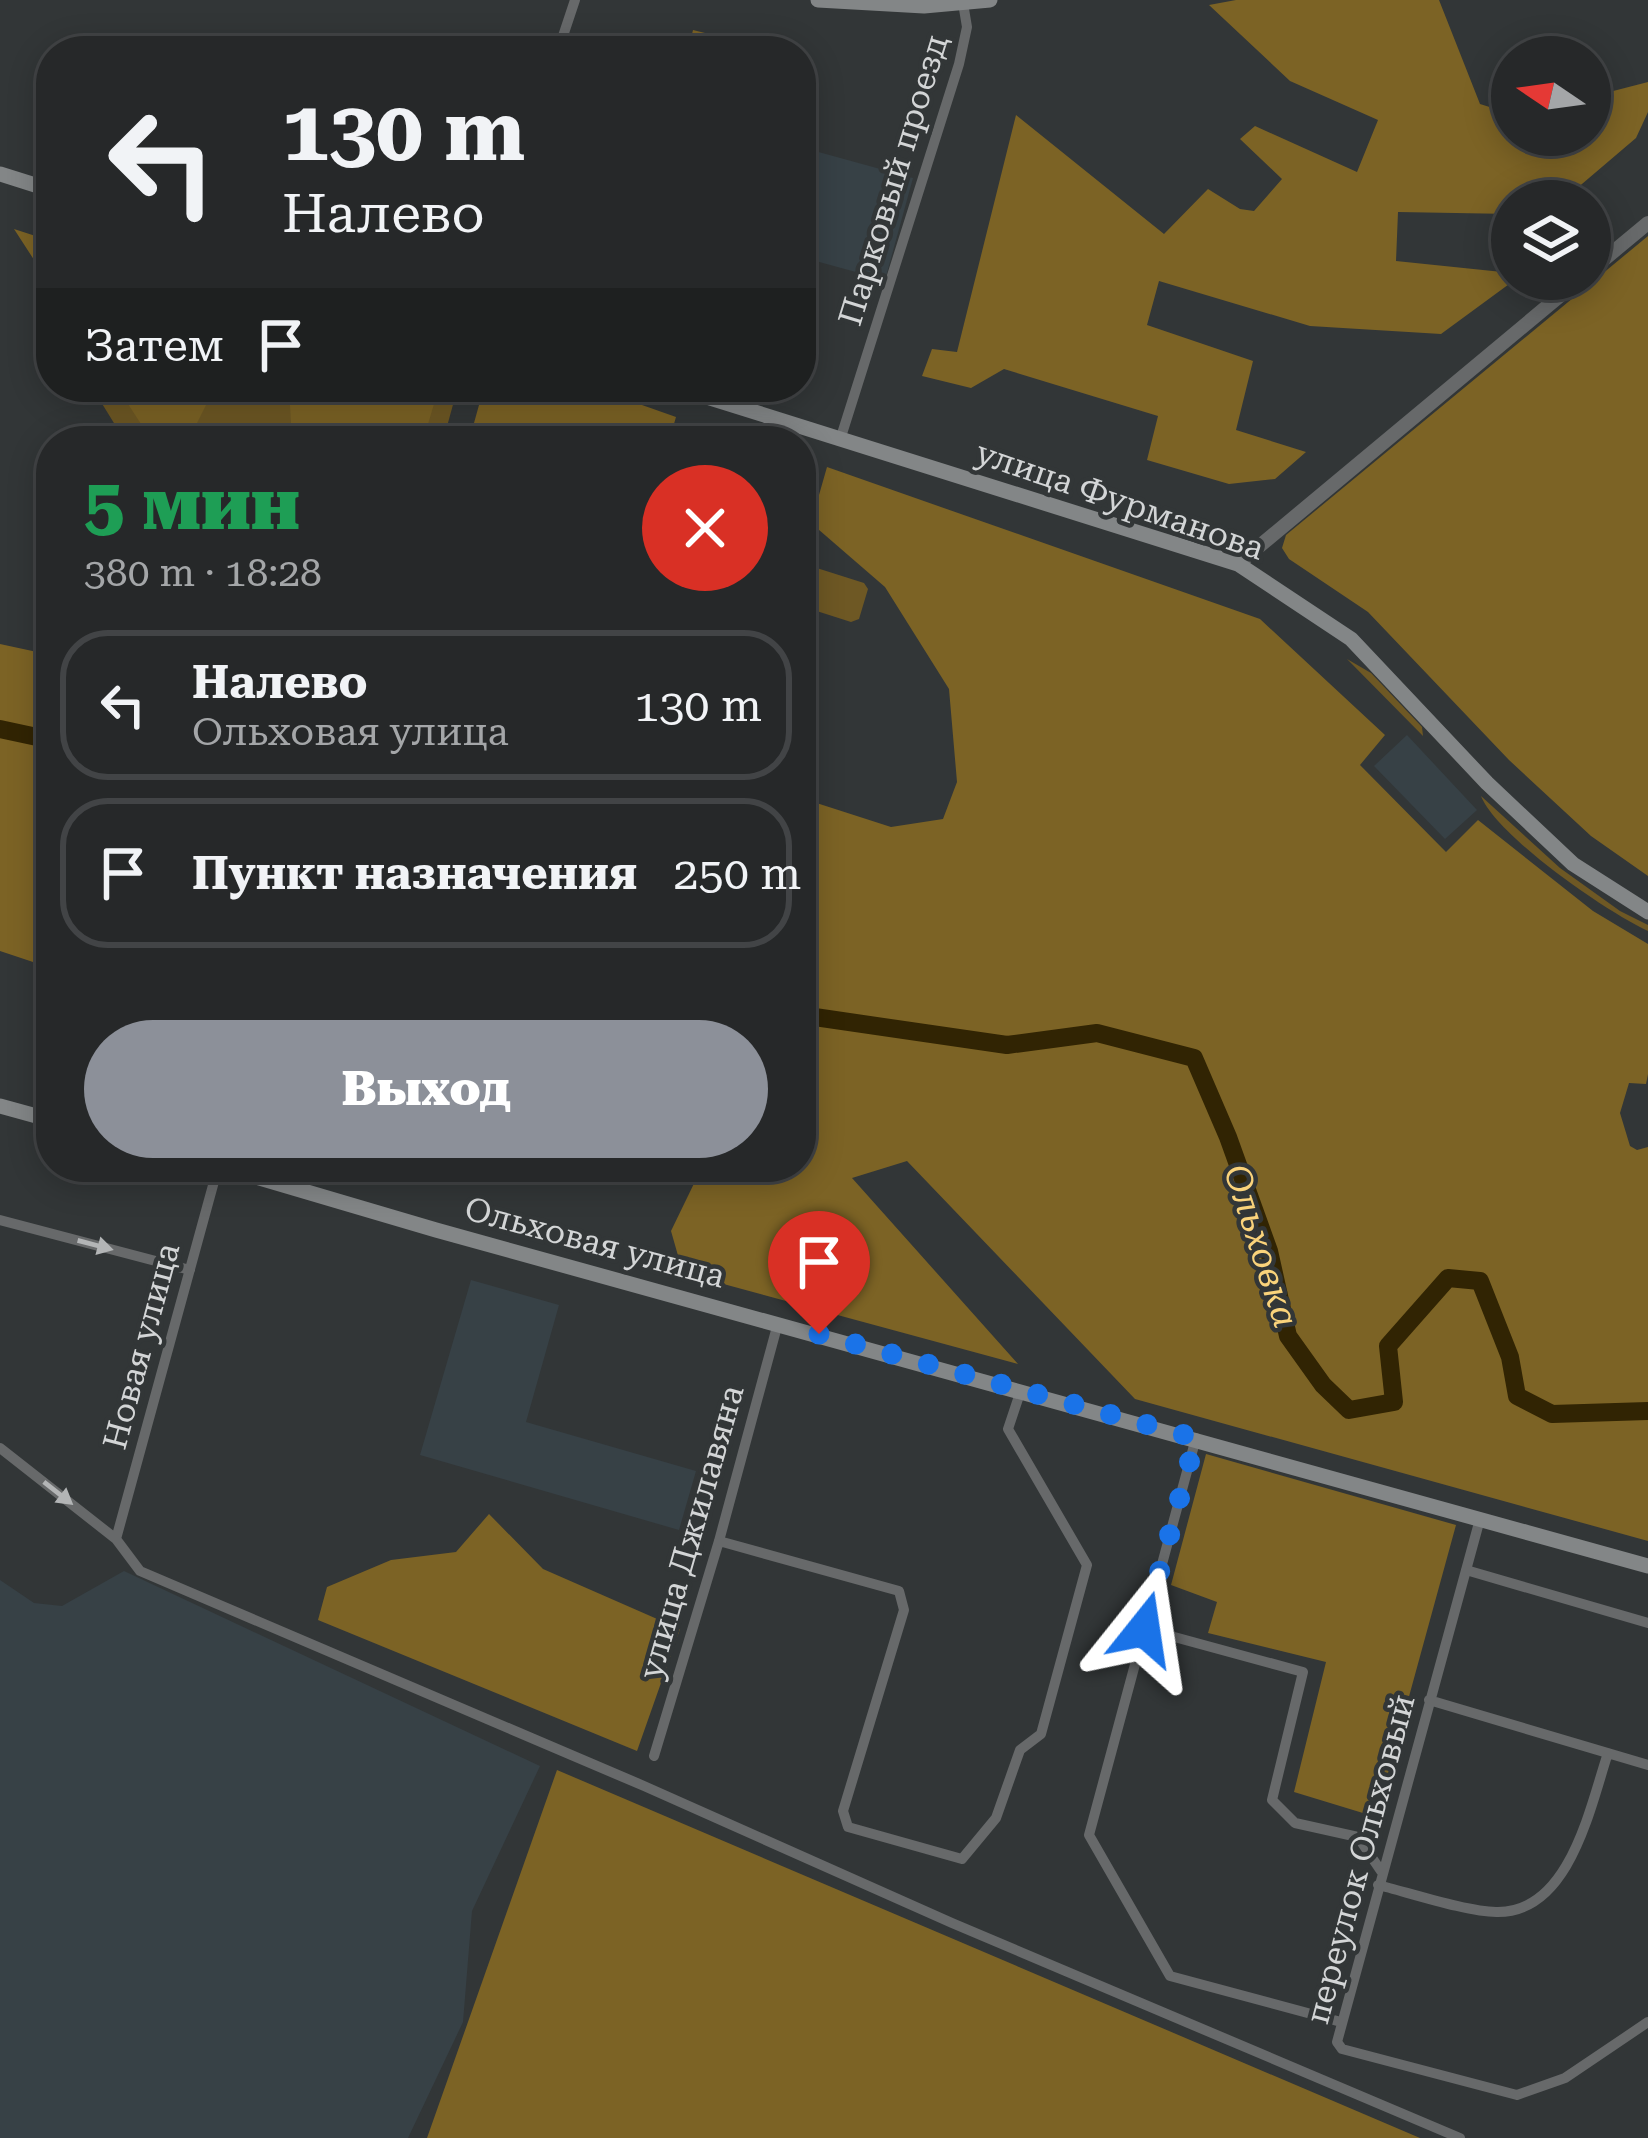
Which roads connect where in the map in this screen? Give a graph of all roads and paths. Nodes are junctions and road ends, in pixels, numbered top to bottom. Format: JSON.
{"nodes":[{"id":1,"x":574,"y":0,"type":"edge"},
{"id":2,"x":818,"y":0,"type":"edge"},
{"id":3,"x":990,"y":0,"type":"edge"},
{"id":4,"x":963,"y":3,"type":"junction"},
{"id":5,"x":563,"y":36,"type":"edge"},
{"id":6,"x":0,"y":174,"type":"edge"},
{"id":7,"x":36,"y":185,"type":"edge"},
{"id":8,"x":1648,"y":223,"type":"edge"},
{"id":9,"x":1611,"y":254,"type":"edge"},
{"id":10,"x":1555,"y":300,"type":"edge"},
{"id":11,"x":722,"y":402,"type":"edge"},
{"id":12,"x":796,"y":426,"type":"edge"},
{"id":13,"x":816,"y":432,"type":"edge"},
{"id":14,"x":840,"y":440,"type":"junction"},
{"id":15,"x":1238,"y":564,"type":"junction"},
{"id":16,"x":1648,"y":912,"type":"edge"},
{"id":17,"x":0,"y":1106,"type":"edge"},
{"id":18,"x":36,"y":1116,"type":"edge"},
{"id":19,"x":216,"y":1182,"type":"edge"},
{"id":20,"x":271,"y":1182,"type":"edge"},
{"id":21,"x":0,"y":1220,"type":"edge"},
{"id":22,"x":190,"y":1270,"type":"junction"},
{"id":23,"x":778,"y":1323,"type":"junction"},
{"id":24,"x":1022,"y":1390,"type":"junction"},
{"id":25,"x":1196,"y":1438,"type":"junction"},
{"id":26,"x":0,"y":1448,"type":"edge"},
{"id":27,"x":1480,"y":1519,"type":"junction"},
{"id":28,"x":116,"y":1539,"type":"junction"},
{"id":29,"x":719,"y":1541,"type":"junction"},
{"id":30,"x":1648,"y":1566,"type":"edge"},
{"id":31,"x":1466,"y":1570,"type":"junction"},
{"id":32,"x":1648,"y":1623,"type":"edge"},
{"id":33,"x":1144,"y":1629,"type":"junction"},
{"id":34,"x":1429,"y":1700,"type":"junction"},
{"id":35,"x":1608,"y":1753,"type":"junction"},
{"id":36,"x":654,"y":1756,"type":"dead end"},
{"id":37,"x":1648,"y":1765,"type":"edge"},
{"id":38,"x":1379,"y":1878,"type":"junction"},
{"id":39,"x":1341,"y":2022,"type":"junction"},
{"id":40,"x":1648,"y":2022,"type":"edge"},
{"id":41,"x":1460,"y":2138,"type":"edge"}],
"edges":[{"from":1,"to":5,"type":"street"},
{"from":2,"to":4,"type":"main road"},
{"from":3,"to":4,"type":"main road"},
{"from":4,"to":14,"type":"street","name":"Парковый проезд"},
{"from":6,"to":7,"type":"main road"},
{"from":8,"to":9,"type":"street"},
{"from":10,"to":15,"type":"street"},
{"from":11,"to":12,"type":"main road","name":"улица Фурманова"},
{"from":13,"to":14,"type":"main road","name":"улица Фурманова"},
{"from":14,"to":15,"type":"main road","name":"улица Фурманова"},
{"from":15,"to":16,"type":"main road","name":"улица Фурманова"},
{"from":17,"to":18,"type":"main road"},
{"from":19,"to":22,"type":"street","name":"Новая улица"},
{"from":20,"to":23,"type":"main road","name":"Ольховая улица"},
{"from":21,"to":22,"type":"street","one_way":true},
{"from":22,"to":28,"type":"street","name":"Новая улица"},
{"from":23,"to":24,"type":"main road","name":"Ольховая улица"},
{"from":23,"to":29,"type":"street","name":"улица Джилавяна"},
{"from":24,"to":25,"type":"main road","name":"Ольховая улица"},
{"from":24,"to":29,"type":"street"},
{"from":25,"to":27,"type":"main road","name":"Ольховая улица"},
{"from":25,"to":33,"type":"street"},
{"from":26,"to":28,"type":"street","one_way":true},
{"from":27,"to":30,"type":"main road","name":"Ольховая улица"},
{"from":27,"to":31,"type":"street","name":"переулок Ольховый"},
{"from":28,"to":41,"type":"street"},
{"from":29,"to":36,"type":"street","name":"улица Джилавяна"},
{"from":31,"to":32,"type":"street"},
{"from":31,"to":34,"type":"street","name":"переулок Ольховый"},
{"from":33,"to":38,"type":"street"},
{"from":33,"to":39,"type":"street"},
{"from":34,"to":35,"type":"street"},
{"from":34,"to":38,"type":"street","name":"переулок Ольховый"},
{"from":35,"to":37,"type":"street"},
{"from":35,"to":38,"type":"street"},
{"from":38,"to":39,"type":"street","name":"переулок Ольховый"},
{"from":39,"to":40,"type":"street","name":"переулок Ольховый"}]}
